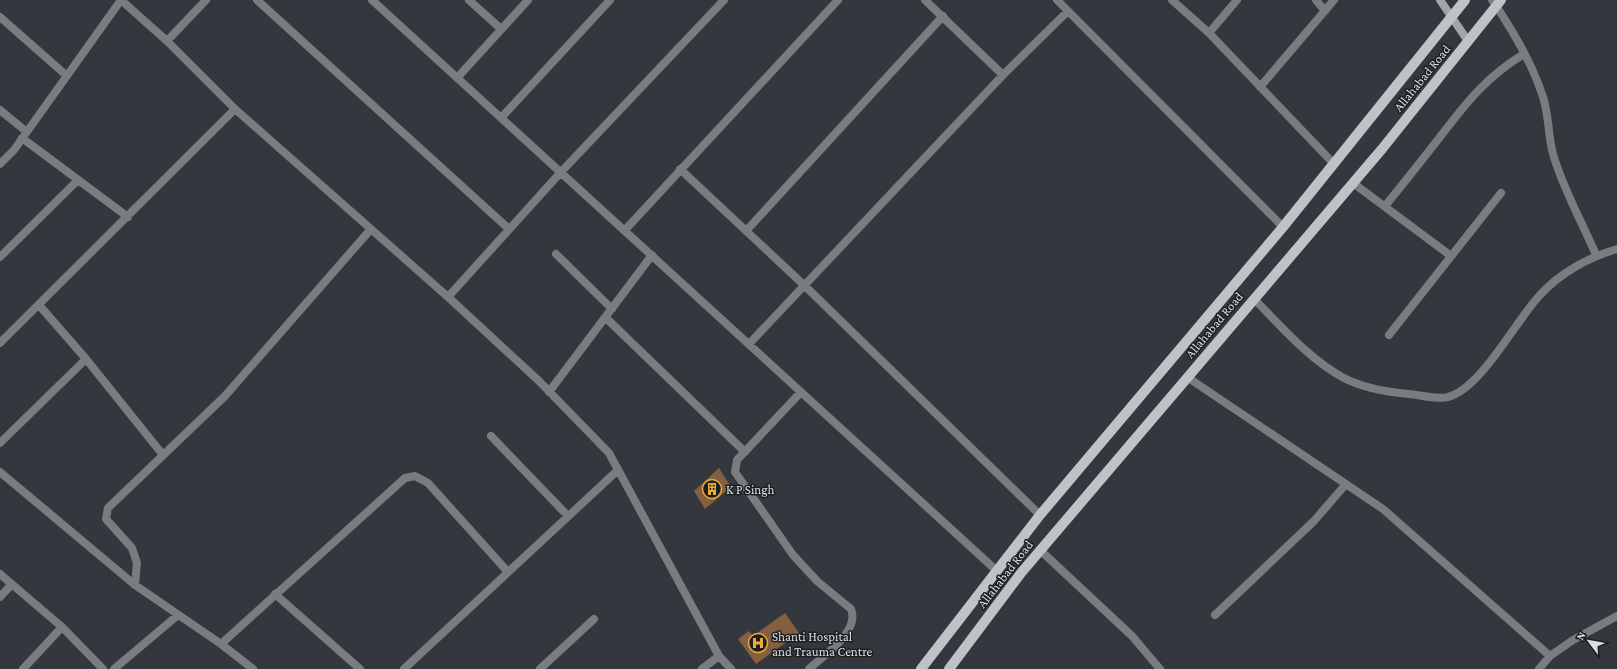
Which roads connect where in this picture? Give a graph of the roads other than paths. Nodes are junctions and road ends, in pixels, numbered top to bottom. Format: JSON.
{"nodes":[{"id":1,"x":121,"y":0,"type":"edge"},
{"id":2,"x":206,"y":0,"type":"edge"},
{"id":3,"x":257,"y":0,"type":"edge"},
{"id":4,"x":372,"y":0,"type":"edge"},
{"id":5,"x":469,"y":0,"type":"edge"},
{"id":6,"x":528,"y":0,"type":"edge"},
{"id":7,"x":610,"y":0,"type":"edge"},
{"id":8,"x":724,"y":0,"type":"edge"},
{"id":9,"x":838,"y":0,"type":"edge"},
{"id":10,"x":925,"y":0,"type":"edge"},
{"id":11,"x":1057,"y":0,"type":"edge"},
{"id":12,"x":1172,"y":0,"type":"edge"},
{"id":13,"x":1237,"y":0,"type":"edge"},
{"id":14,"x":1316,"y":0,"type":"edge"},
{"id":15,"x":1334,"y":0,"type":"edge"},
{"id":16,"x":1440,"y":0,"type":"edge"},
{"id":17,"x":1466,"y":0,"type":"edge"},
{"id":18,"x":1496,"y":2,"type":"edge"},
{"id":19,"x":1068,"y":11,"type":"junction"},
{"id":20,"x":1325,"y":11,"type":"junction"},
{"id":21,"x":1452,"y":15,"type":"junction"},
{"id":22,"x":943,"y":16,"type":"junction"},
{"id":23,"x":0,"y":17,"type":"edge"},
{"id":24,"x":501,"y":29,"type":"junction"},
{"id":25,"x":1209,"y":33,"type":"junction"},
{"id":26,"x":166,"y":41,"type":"junction"},
{"id":27,"x":1468,"y":41,"type":"junction"},
{"id":28,"x":1524,"y":54,"type":"junction"},
{"id":29,"x":1003,"y":75,"type":"junction"},
{"id":30,"x":67,"y":76,"type":"junction"},
{"id":31,"x":457,"y":78,"type":"junction"},
{"id":32,"x":1260,"y":87,"type":"junction"},
{"id":33,"x":235,"y":109,"type":"junction"},
{"id":34,"x":0,"y":110,"type":"edge"},
{"id":35,"x":501,"y":118,"type":"junction"},
{"id":36,"x":24,"y":135,"type":"junction"},
{"id":37,"x":0,"y":164,"type":"edge"},
{"id":38,"x":1334,"y":164,"type":"junction"},
{"id":39,"x":680,"y":169,"type":"junction"},
{"id":40,"x":561,"y":172,"type":"junction"},
{"id":41,"x":78,"y":180,"type":"junction"},
{"id":42,"x":1353,"y":183,"type":"junction"},
{"id":43,"x":1501,"y":193,"type":"dead end"},
{"id":44,"x":1386,"y":206,"type":"junction"},
{"id":45,"x":128,"y":217,"type":"junction"},
{"id":46,"x":1283,"y":227,"type":"junction"},
{"id":47,"x":371,"y":229,"type":"junction"},
{"id":48,"x":509,"y":229,"type":"junction"},
{"id":49,"x":625,"y":230,"type":"junction"},
{"id":50,"x":746,"y":231,"type":"junction"},
{"id":51,"x":1617,"y":249,"type":"edge"},
{"id":52,"x":556,"y":254,"type":"dead end"},
{"id":53,"x":652,"y":255,"type":"junction"},
{"id":54,"x":1596,"y":255,"type":"junction"},
{"id":55,"x":1451,"y":256,"type":"junction"},
{"id":56,"x":0,"y":257,"type":"edge"},
{"id":57,"x":805,"y":286,"type":"junction"},
{"id":58,"x":448,"y":297,"type":"junction"},
{"id":59,"x":1254,"y":299,"type":"junction"},
{"id":60,"x":39,"y":304,"type":"junction"},
{"id":61,"x":612,"y":309,"type":"junction"},
{"id":62,"x":606,"y":318,"type":"junction"},
{"id":63,"x":1389,"y":335,"type":"dead end"},
{"id":64,"x":0,"y":343,"type":"edge"},
{"id":65,"x":749,"y":344,"type":"junction"},
{"id":66,"x":86,"y":359,"type":"junction"},
{"id":67,"x":1187,"y":377,"type":"junction"},
{"id":68,"x":549,"y":392,"type":"junction"},
{"id":69,"x":801,"y":392,"type":"junction"},
{"id":70,"x":491,"y":436,"type":"dead end"},
{"id":71,"x":0,"y":443,"type":"edge"},
{"id":72,"x":745,"y":452,"type":"junction"},
{"id":73,"x":163,"y":455,"type":"junction"},
{"id":74,"x":618,"y":470,"type":"junction"},
{"id":75,"x":0,"y":472,"type":"edge"},
{"id":76,"x":1346,"y":484,"type":"junction"},
{"id":77,"x":1040,"y":515,"type":"junction"},
{"id":78,"x":568,"y":516,"type":"junction"},
{"id":79,"x":1040,"y":550,"type":"junction"},
{"id":80,"x":997,"y":571,"type":"junction"},
{"id":81,"x":508,"y":572,"type":"junction"},
{"id":82,"x":0,"y":574,"type":"edge"},
{"id":83,"x":12,"y":584,"type":"junction"},
{"id":84,"x":135,"y":585,"type":"junction"},
{"id":85,"x":275,"y":594,"type":"junction"},
{"id":86,"x":0,"y":597,"type":"edge"},
{"id":87,"x":178,"y":615,"type":"junction"},
{"id":88,"x":1214,"y":615,"type":"dead end"},
{"id":89,"x":1617,"y":616,"type":"edge"},
{"id":90,"x":594,"y":619,"type":"dead end"},
{"id":91,"x":62,"y":627,"type":"junction"},
{"id":92,"x":220,"y":644,"type":"junction"},
{"id":93,"x":719,"y":656,"type":"junction"},
{"id":94,"x":1550,"y":656,"type":"junction"},
{"id":95,"x":23,"y":669,"type":"edge"},
{"id":96,"x":104,"y":669,"type":"edge"},
{"id":97,"x":114,"y":669,"type":"edge"},
{"id":98,"x":253,"y":669,"type":"edge"},
{"id":99,"x":360,"y":669,"type":"edge"},
{"id":100,"x":404,"y":669,"type":"edge"},
{"id":101,"x":540,"y":669,"type":"edge"},
{"id":102,"x":702,"y":669,"type":"edge"},
{"id":103,"x":731,"y":669,"type":"edge"},
{"id":104,"x":809,"y":669,"type":"edge"},
{"id":105,"x":921,"y":669,"type":"edge"},
{"id":106,"x":949,"y":669,"type":"edge"},
{"id":107,"x":1160,"y":669,"type":"edge"},
{"id":108,"x":1539,"y":669,"type":"edge"}],
"edges":[{"from":1,"to":26,"type":"street"},
{"from":1,"to":30,"type":"street"},
{"from":2,"to":26,"type":"street"},
{"from":3,"to":48,"type":"street"},
{"from":4,"to":31,"type":"street"},
{"from":5,"to":24,"type":"street"},
{"from":6,"to":24,"type":"street"},
{"from":7,"to":35,"type":"street"},
{"from":8,"to":40,"type":"street"},
{"from":9,"to":39,"type":"street"},
{"from":10,"to":22,"type":"street"},
{"from":11,"to":19,"type":"street"},
{"from":12,"to":25,"type":"street"},
{"from":13,"to":25,"type":"street"},
{"from":14,"to":20,"type":"street"},
{"from":15,"to":20,"type":"street"},
{"from":16,"to":21,"type":"street"},
{"from":17,"to":21,"type":"main road"},
{"from":18,"to":27,"type":"main road","name":"Allahabad Road"},
{"from":18,"to":28,"type":"street"},
{"from":19,"to":29,"type":"street"},
{"from":19,"to":46,"type":"street"},
{"from":20,"to":32,"type":"street"},
{"from":21,"to":27,"type":"street"},
{"from":21,"to":38,"type":"main road"},
{"from":22,"to":29,"type":"street"},
{"from":22,"to":50,"type":"street"},
{"from":23,"to":30,"type":"street"},
{"from":24,"to":31,"type":"street"},
{"from":25,"to":32,"type":"street"},
{"from":26,"to":33,"type":"street"},
{"from":27,"to":42,"type":"main road","name":"Allahabad Road"},
{"from":28,"to":44,"type":"street"},
{"from":28,"to":54,"type":"street"},
{"from":29,"to":57,"type":"street"},
{"from":30,"to":36,"type":"street"},
{"from":31,"to":35,"type":"street"},
{"from":32,"to":38,"type":"street"},
{"from":33,"to":45,"type":"street"},
{"from":33,"to":47,"type":"street"},
{"from":34,"to":36,"type":"street"},
{"from":35,"to":40,"type":"street"},
{"from":36,"to":37,"type":"street"},
{"from":36,"to":41,"type":"street"},
{"from":38,"to":46,"type":"main road"},
{"from":39,"to":49,"type":"street"},
{"from":39,"to":50,"type":"street"},
{"from":40,"to":48,"type":"street"},
{"from":40,"to":49,"type":"street"},
{"from":41,"to":45,"type":"street"},
{"from":41,"to":56,"type":"street"},
{"from":42,"to":44,"type":"street"},
{"from":42,"to":59,"type":"main road","name":"Allahabad Road"},
{"from":43,"to":55,"type":"street"},
{"from":44,"to":55,"type":"street"},
{"from":45,"to":60,"type":"street"},
{"from":46,"to":77,"type":"main road"},
{"from":47,"to":58,"type":"street"},
{"from":47,"to":73,"type":"street"},
{"from":48,"to":58,"type":"street"},
{"from":49,"to":53,"type":"street"},
{"from":50,"to":57,"type":"street"},
{"from":51,"to":54,"type":"street"},
{"from":52,"to":61,"type":"street"},
{"from":53,"to":61,"type":"street"},
{"from":53,"to":65,"type":"street"},
{"from":54,"to":59,"type":"street"},
{"from":55,"to":63,"type":"street"},
{"from":57,"to":65,"type":"street"},
{"from":57,"to":77,"type":"street"},
{"from":58,"to":68,"type":"street"},
{"from":59,"to":67,"type":"main road","name":"Allahabad Road"},
{"from":60,"to":64,"type":"street"},
{"from":60,"to":66,"type":"street"},
{"from":61,"to":62,"type":"street"},
{"from":62,"to":68,"type":"street"},
{"from":62,"to":72,"type":"street"},
{"from":65,"to":69,"type":"street"},
{"from":66,"to":71,"type":"street"},
{"from":66,"to":73,"type":"street"},
{"from":67,"to":76,"type":"street"},
{"from":67,"to":79,"type":"main road","name":"Allahabad Road"},
{"from":68,"to":74,"type":"street"},
{"from":69,"to":72,"type":"street"},
{"from":69,"to":80,"type":"street"},
{"from":70,"to":78,"type":"street"},
{"from":72,"to":104,"type":"street"},
{"from":73,"to":84,"type":"street"},
{"from":74,"to":78,"type":"street"},
{"from":74,"to":93,"type":"street"},
{"from":75,"to":84,"type":"street"},
{"from":76,"to":88,"type":"street"},
{"from":76,"to":94,"type":"street"},
{"from":77,"to":80,"type":"main road"},
{"from":78,"to":81,"type":"street"},
{"from":79,"to":106,"type":"main road","name":"Allahabad Road"},
{"from":79,"to":107,"type":"street"},
{"from":80,"to":105,"type":"main road"},
{"from":81,"to":85,"type":"street"},
{"from":81,"to":100,"type":"street"},
{"from":82,"to":83,"type":"street"},
{"from":83,"to":86,"type":"street"},
{"from":83,"to":91,"type":"street"},
{"from":84,"to":87,"type":"street"},
{"from":85,"to":92,"type":"street"},
{"from":85,"to":99,"type":"street"},
{"from":87,"to":92,"type":"street"},
{"from":87,"to":97,"type":"street"},
{"from":89,"to":94,"type":"street"},
{"from":90,"to":101,"type":"street"},
{"from":91,"to":95,"type":"street"},
{"from":91,"to":96,"type":"street"},
{"from":92,"to":98,"type":"street"},
{"from":93,"to":102,"type":"street"},
{"from":93,"to":103,"type":"street"},
{"from":94,"to":108,"type":"street"}]}
